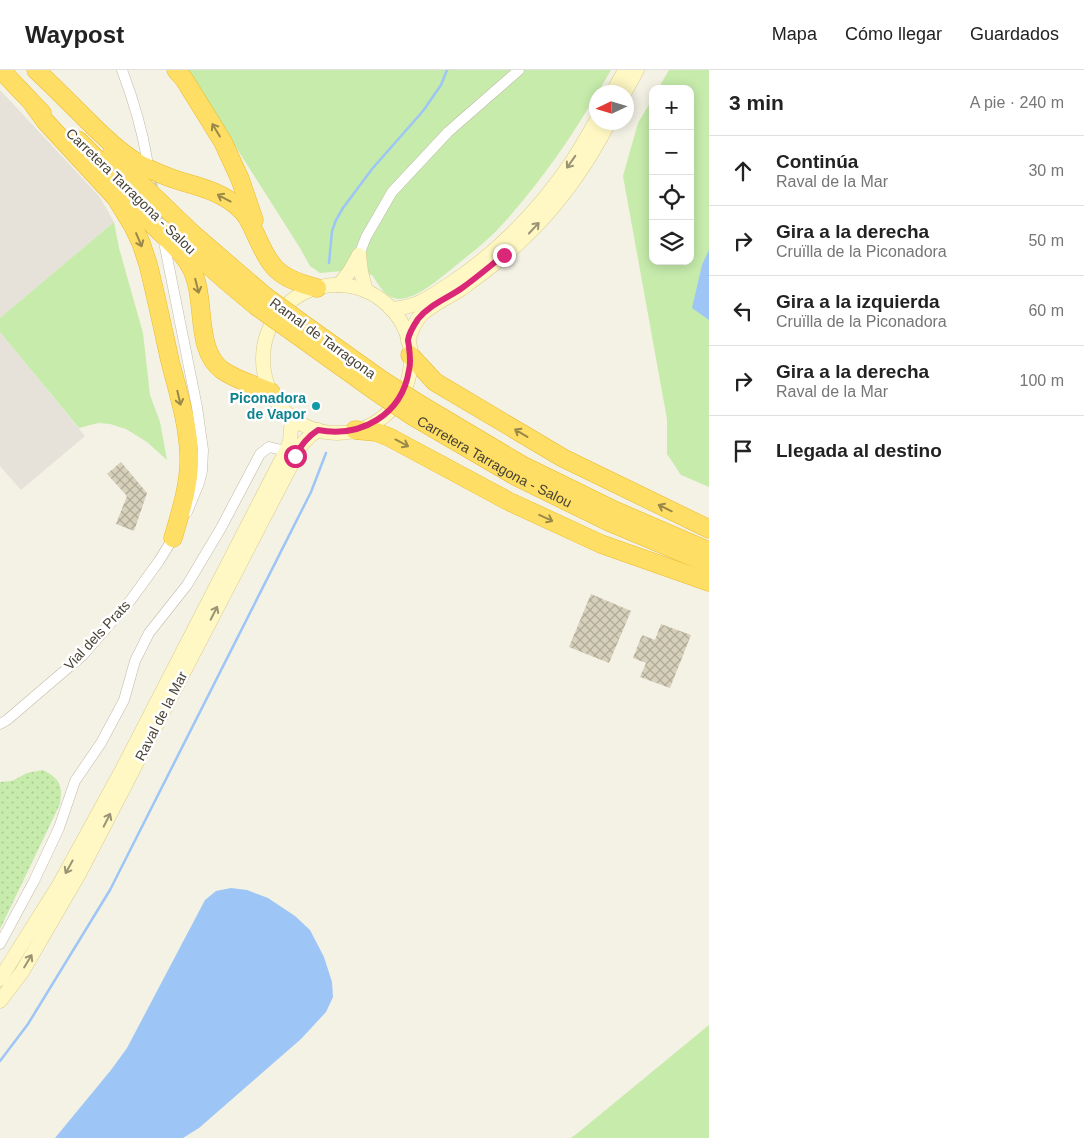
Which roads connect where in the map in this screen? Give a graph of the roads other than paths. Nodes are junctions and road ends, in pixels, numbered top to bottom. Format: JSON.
{"nodes":[{"id":1,"x":1,"y":70,"type":"edge"},
{"id":2,"x":10,"y":70,"type":"edge"},
{"id":3,"x":28,"y":70,"type":"edge"},
{"id":4,"x":36,"y":70,"type":"edge"},
{"id":5,"x":122,"y":70,"type":"edge"},
{"id":6,"x":176,"y":70,"type":"edge"},
{"id":7,"x":519,"y":70,"type":"edge"},
{"id":8,"x":625,"y":70,"type":"edge"},
{"id":9,"x":637,"y":70,"type":"edge"},
{"id":10,"x":617,"y":85,"type":"edge"},
{"id":11,"x":629,"y":85,"type":"edge"},
{"id":12,"x":34,"y":106,"type":"junction"},
{"id":13,"x":590,"y":130,"type":"edge"},
{"id":14,"x":604,"y":130,"type":"edge"},
{"id":15,"x":147,"y":159,"type":"tunnel mouth"},
{"id":16,"x":164,"y":247,"type":"dead end"},
{"id":17,"x":359,"y":255,"type":"junction"},
{"id":18,"x":266,"y":256,"type":"junction"},
{"id":19,"x":339,"y":285,"type":"junction"},
{"id":20,"x":316,"y":288,"type":"junction"},
{"id":21,"x":366,"y":291,"type":"junction"},
{"id":22,"x":261,"y":301,"type":"junction"},
{"id":23,"x":391,"y":309,"type":"junction"},
{"id":24,"x":298,"y":328,"type":"joint"},
{"id":25,"x":409,"y":348,"type":"junction"},
{"id":26,"x":271,"y":392,"type":"junction"},
{"id":27,"x":418,"y":411,"type":"junction"},
{"id":28,"x":292,"y":417,"type":"junction"},
{"id":29,"x":318,"y":430,"type":"junction"},
{"id":30,"x":356,"y":430,"type":"junction"},
{"id":31,"x":286,"y":451,"type":"junction"},
{"id":32,"x":709,"y":529,"type":"edge"},
{"id":33,"x":174,"y":538,"type":"junction"},
{"id":34,"x":709,"y":551,"type":"edge"},
{"id":35,"x":709,"y":564,"type":"edge"},
{"id":36,"x":709,"y":582,"type":"edge"},
{"id":37,"x":3,"y":722,"type":"edge"},
{"id":38,"x":0,"y":730,"type":"edge"},
{"id":39,"x":0,"y":944,"type":"edge"},
{"id":40,"x":13,"y":960,"type":"junction"},
{"id":41,"x":0,"y":967,"type":"edge"},
{"id":42,"x":0,"y":979,"type":"edge"},
{"id":43,"x":0,"y":1001,"type":"edge"}],
"edges":[{"from":1,"to":12,"type":"highway"},
{"from":2,"to":22,"type":"highway","name":"Carretera Tarragona - Salou"},
{"from":3,"to":22,"type":"highway","name":"Carretera Tarragona - Salou"},
{"from":18,"to":4,"type":"highway","one_way":true},
{"from":5,"to":15,"type":"street"},
{"from":18,"to":6,"type":"highway","one_way":true},
{"from":7,"to":17,"type":"street"},
{"from":8,"to":10,"type":"street"},
{"from":9,"to":11,"type":"street"},
{"from":12,"to":26,"type":"highway","one_way":true},
{"from":12,"to":33,"type":"highway","one_way":true},
{"from":13,"to":23,"type":"street","one_way":true},
{"from":25,"to":14,"type":"street","one_way":true},
{"from":16,"to":33,"type":"street","name":"Vial dels Prats"},
{"from":17,"to":19,"type":"street"},
{"from":17,"to":21,"type":"street"},
{"from":18,"to":20,"type":"highway"},
{"from":19,"to":20,"type":"street"},
{"from":19,"to":21,"type":"street"},
{"from":20,"to":26,"type":"street"},
{"from":21,"to":23,"type":"street"},
{"from":22,"to":24,"type":"highway","name":"Ramal de Tarragona","bridge":true},
{"from":23,"to":25,"type":"street"},
{"from":24,"to":27,"type":"highway","name":"Carretera Tarragona - Salou","bridge":true},
{"from":25,"to":30,"type":"street"},
{"from":32,"to":25,"type":"highway","one_way":true},
{"from":26,"to":28,"type":"street"},
{"from":27,"to":34,"type":"highway","name":"Carretera Tarragona - Salou"},
{"from":27,"to":35,"type":"highway","name":"Carretera Tarragona - Salou"},
{"from":28,"to":29,"type":"street"},
{"from":28,"to":31,"type":"street","name":"Raval de la Mar"},
{"from":29,"to":30,"type":"street"},
{"from":43,"to":29,"type":"street","name":"Raval de la Mar","one_way":true},
{"from":30,"to":36,"type":"highway","one_way":true},
{"from":31,"to":39,"type":"street"},
{"from":31,"to":40,"type":"street","name":"Raval de la Mar","one_way":true},
{"from":33,"to":37,"type":"street","name":"Vial dels Prats"},
{"from":37,"to":38,"type":"street","name":"Vial dels Prats"},
{"from":40,"to":41,"type":"street"},
{"from":40,"to":42,"type":"street","name":"Raval de la Mar"}]}
